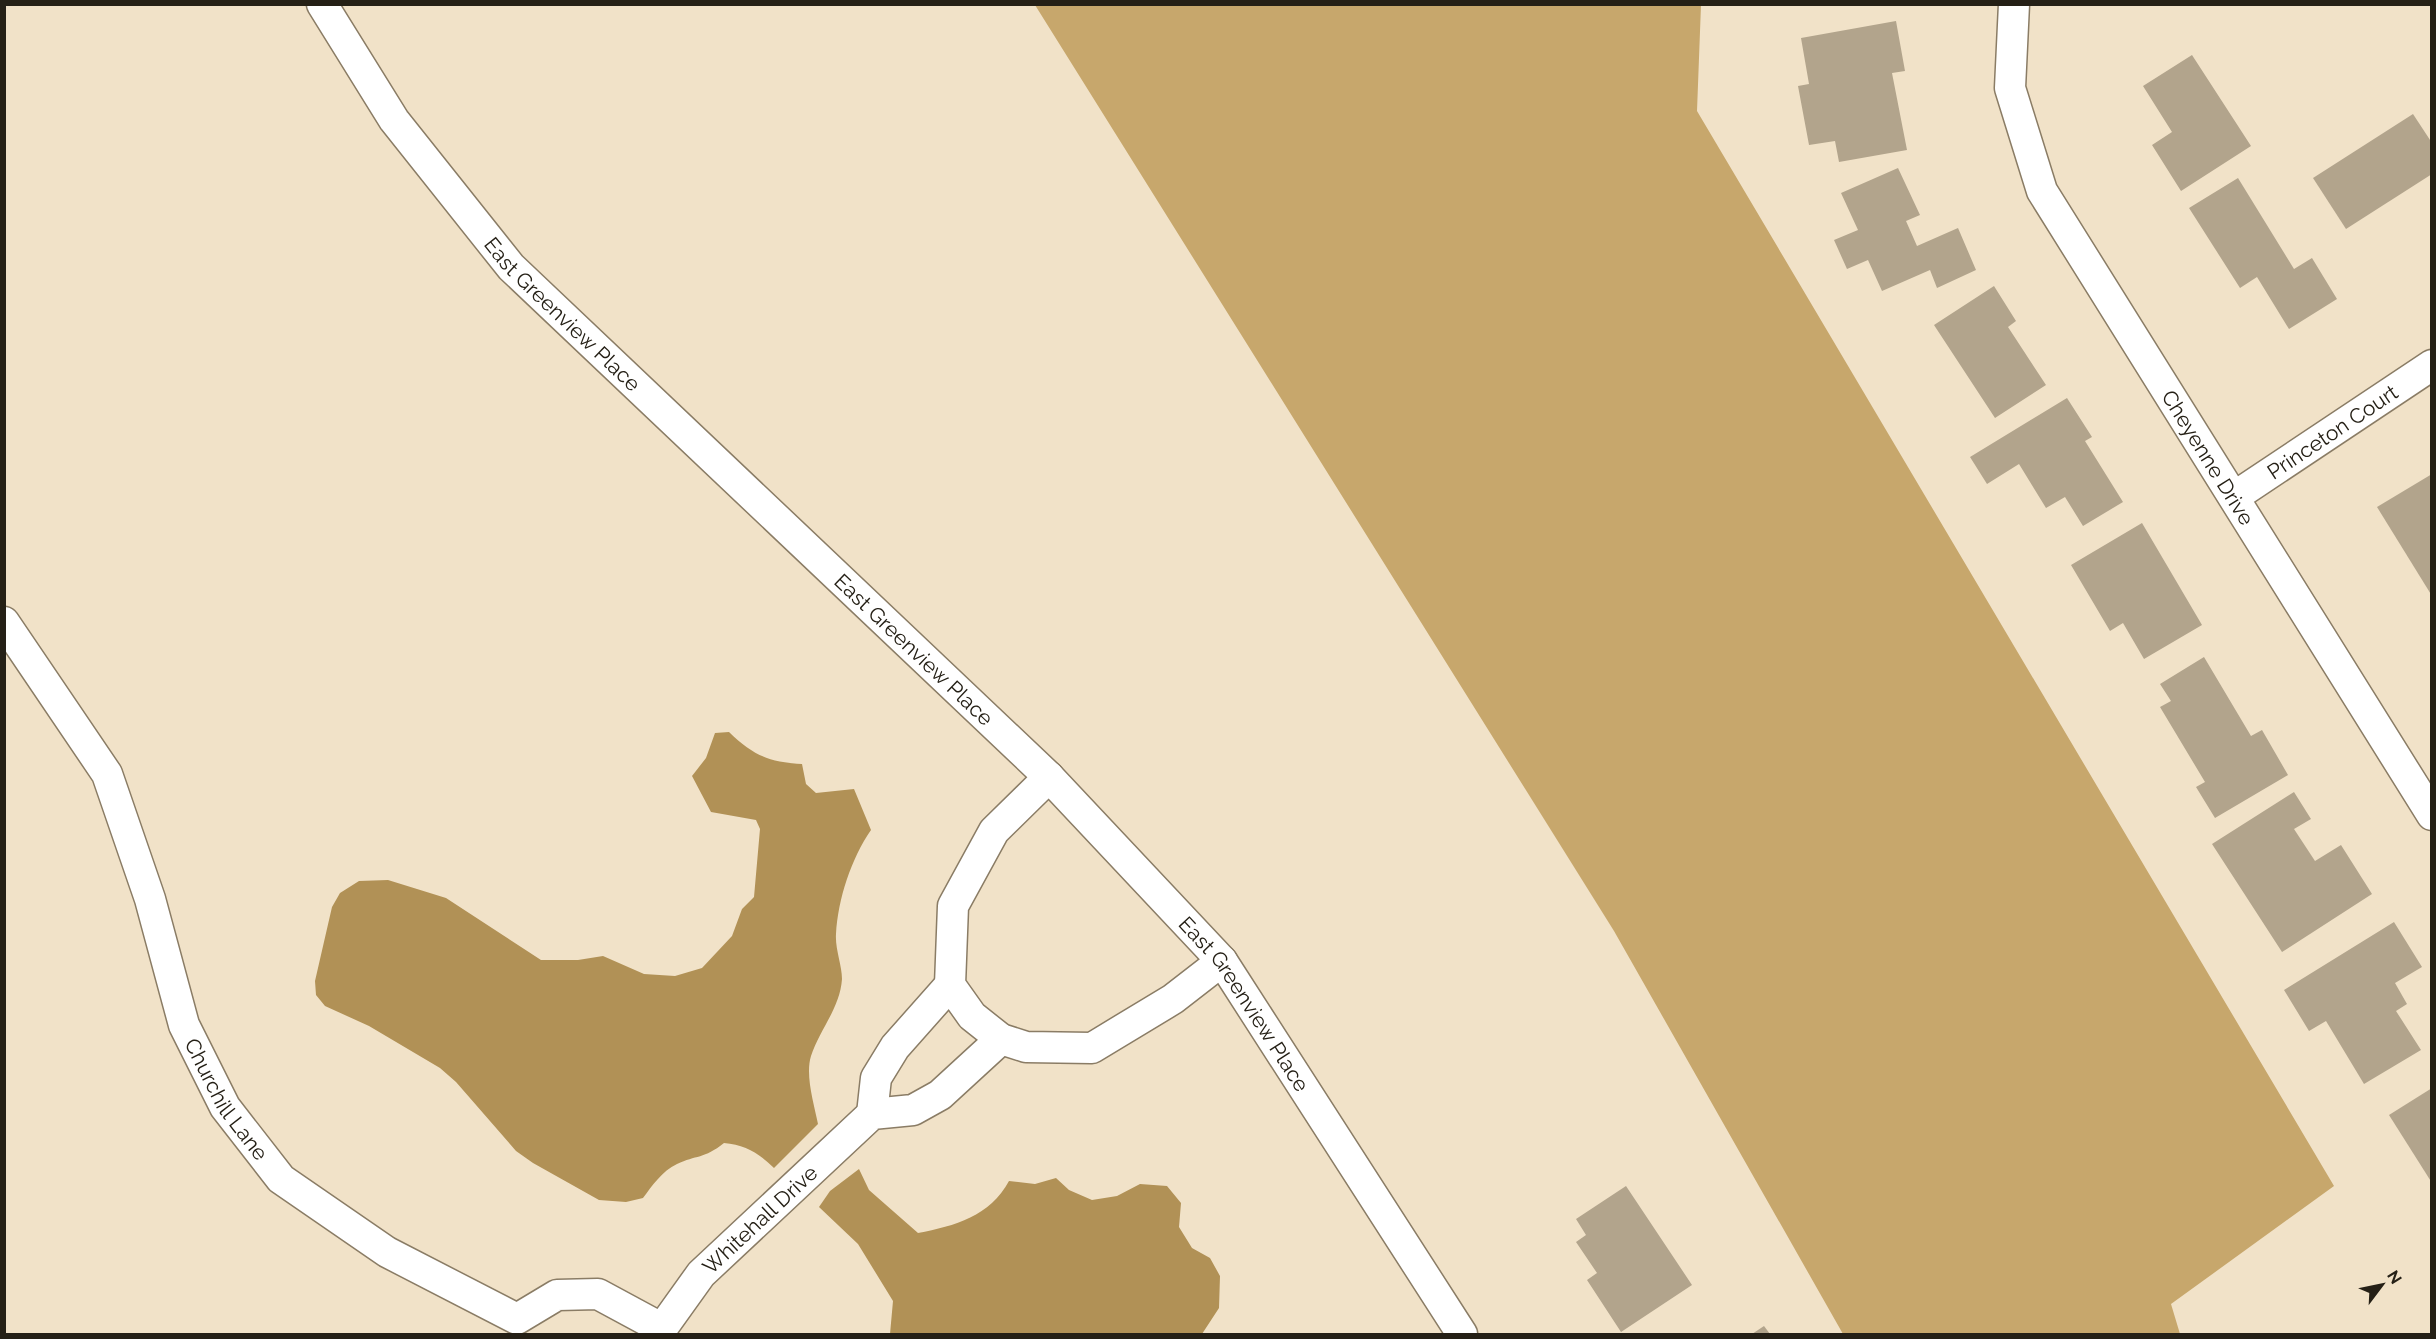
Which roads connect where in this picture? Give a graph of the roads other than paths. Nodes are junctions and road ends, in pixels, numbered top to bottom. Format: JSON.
{"nodes":[{"id":1,"x":322,"y":4,"type":"edge"},
{"id":2,"x":2014,"y":4,"type":"edge"},
{"id":3,"x":2432,"y":365,"type":"edge"},
{"id":4,"x":2234,"y":497,"type":"junction"},
{"id":5,"x":4,"y":622,"type":"edge"},
{"id":6,"x":1049,"y":777,"type":"junction"},
{"id":7,"x":2432,"y":814,"type":"edge"},
{"id":8,"x":1222,"y":962,"type":"junction"},
{"id":9,"x":950,"y":985,"type":"junction"},
{"id":10,"x":1000,"y":1039,"type":"junction"},
{"id":11,"x":872,"y":1114,"type":"junction"},
{"id":12,"x":517,"y":1327,"type":"edge"},
{"id":13,"x":660,"y":1331,"type":"edge"},
{"id":14,"x":1462,"y":1335,"type":"edge"}],
"edges":[{"from":1,"to":6,"type":"street","name":"East Greenview Place"},
{"from":2,"to":4,"type":"street","name":"Cheyenne Drive"},
{"from":3,"to":4,"type":"street","name":"Princeton Court"},
{"from":4,"to":7,"type":"street","name":"Cheyenne Drive"},
{"from":5,"to":12,"type":"street","name":"Churchill Lane"},
{"from":6,"to":8,"type":"street","name":"East Greenview Place"},
{"from":6,"to":9,"type":"street"},
{"from":8,"to":10,"type":"street"},
{"from":8,"to":14,"type":"street","name":"East Greenview Place"},
{"from":9,"to":10,"type":"street"},
{"from":9,"to":11,"type":"street"},
{"from":10,"to":11,"type":"street"},
{"from":11,"to":13,"type":"street","name":"Whitehall Drive"},
{"from":12,"to":13,"type":"street","name":"Churchill Lane"}]}
